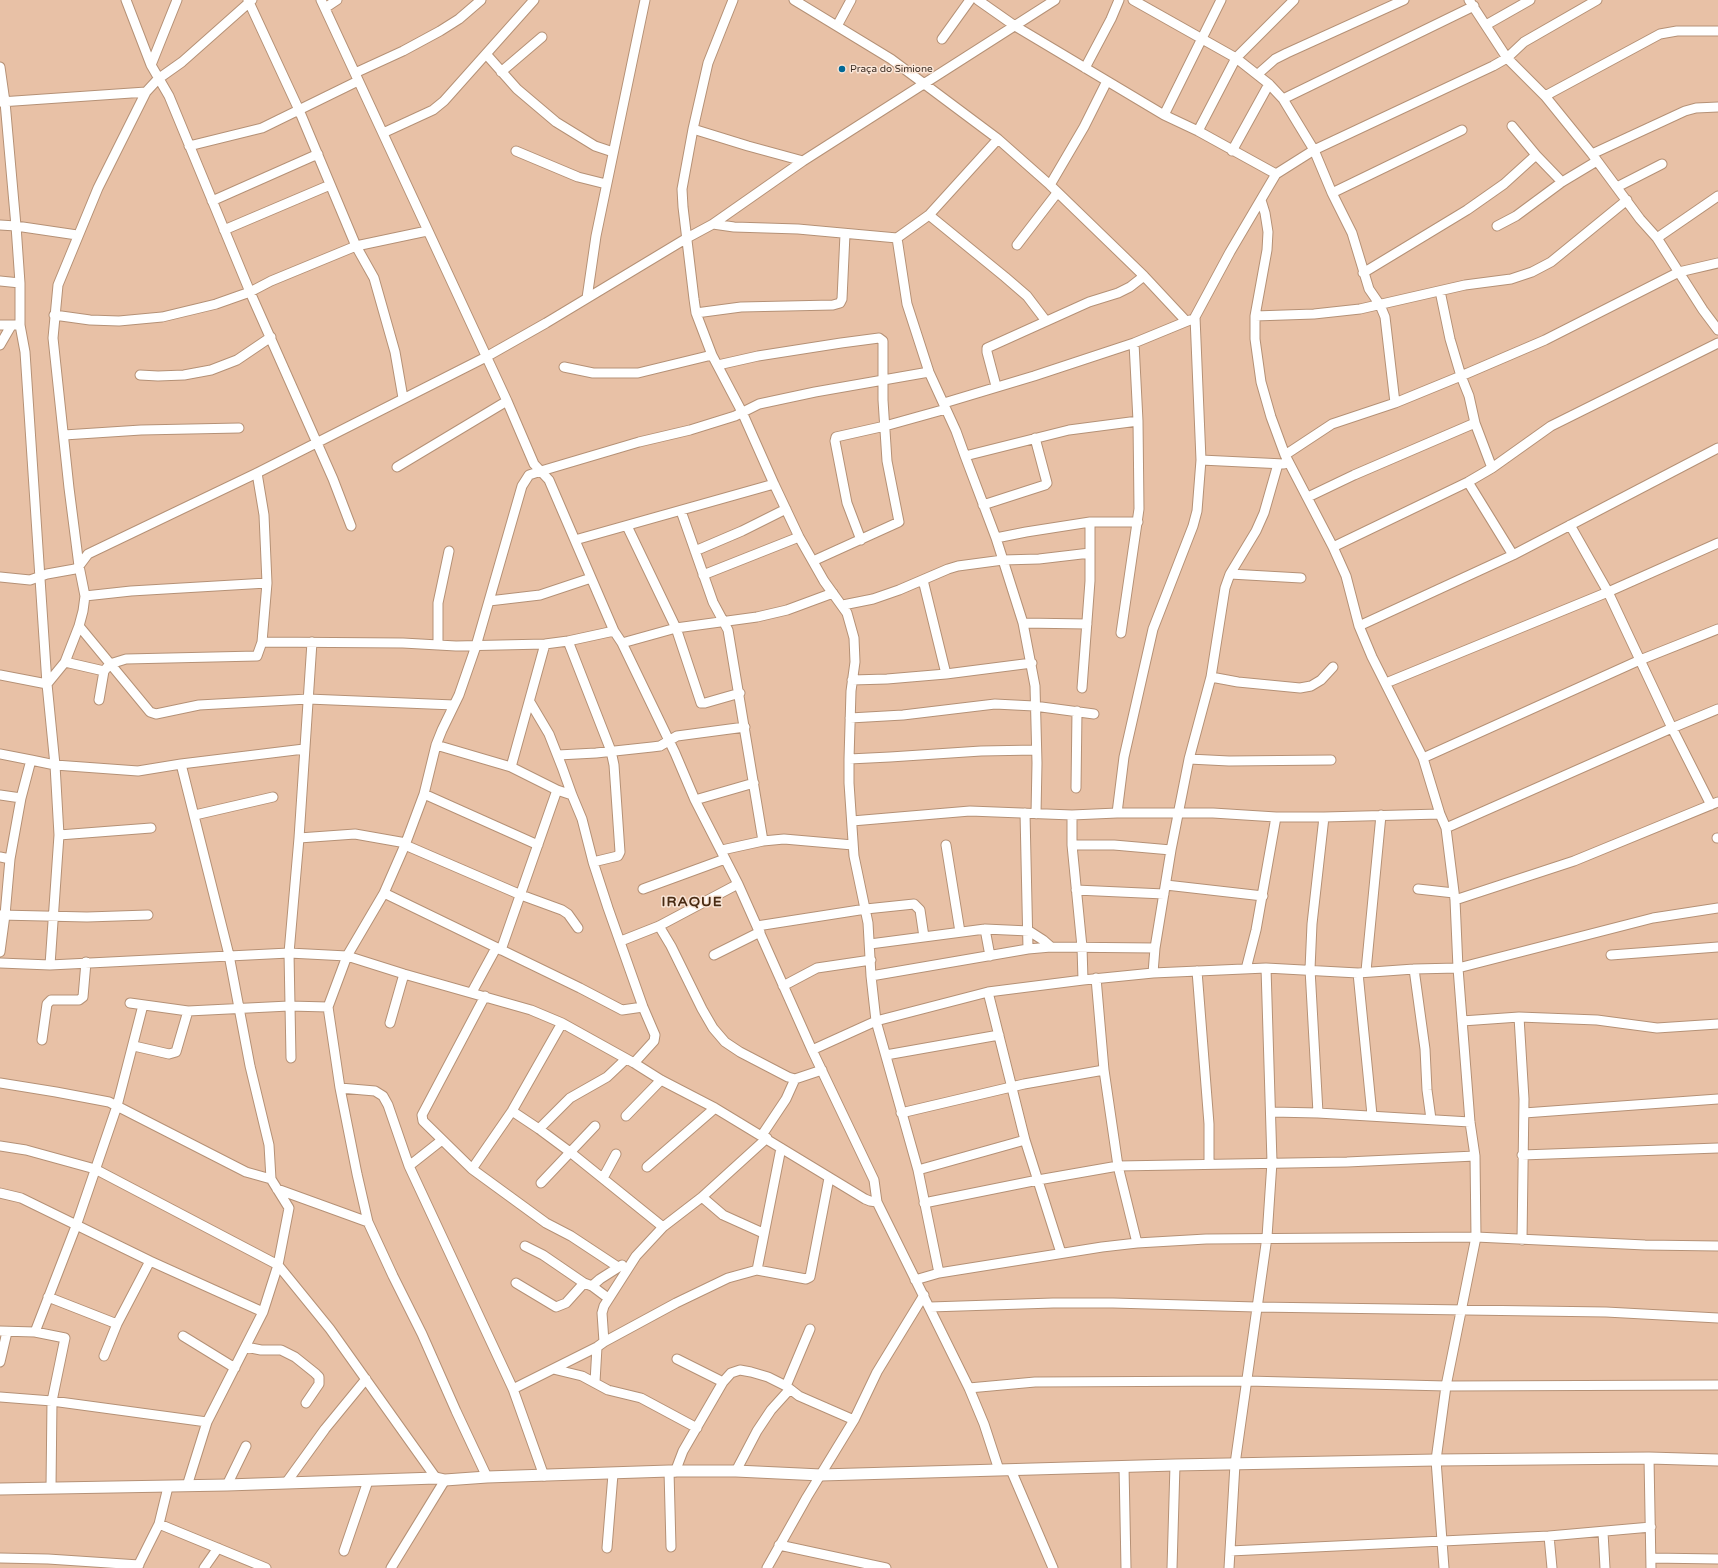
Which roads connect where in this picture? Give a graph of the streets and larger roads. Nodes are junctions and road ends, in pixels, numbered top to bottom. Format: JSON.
{"nodes":[{"id":1,"x":126,"y":0,"type":"edge"},
{"id":2,"x":177,"y":0,"type":"edge"},
{"id":3,"x":250,"y":0,"type":"edge"},
{"id":4,"x":337,"y":0,"type":"edge"},
{"id":5,"x":482,"y":0,"type":"edge"},
{"id":6,"x":534,"y":0,"type":"edge"},
{"id":7,"x":644,"y":0,"type":"edge"},
{"id":8,"x":733,"y":0,"type":"edge"},
{"id":9,"x":794,"y":0,"type":"edge"},
{"id":10,"x":851,"y":0,"type":"edge"},
{"id":11,"x":970,"y":0,"type":"edge"},
{"id":12,"x":1055,"y":0,"type":"edge"},
{"id":13,"x":1119,"y":0,"type":"edge"},
{"id":14,"x":1133,"y":0,"type":"edge"},
{"id":15,"x":1221,"y":0,"type":"edge"},
{"id":16,"x":1294,"y":0,"type":"edge"},
{"id":17,"x":1404,"y":0,"type":"edge"},
{"id":18,"x":1530,"y":0,"type":"edge"},
{"id":19,"x":1597,"y":0,"type":"edge"},
{"id":20,"x":981,"y":1,"type":"edge"},
{"id":21,"x":1472,"y":3,"type":"edge"},
{"id":22,"x":323,"y":4,"type":"edge"},
{"id":23,"x":1486,"y":25,"type":"junction"},
{"id":24,"x":837,"y":26,"type":"junction"},
{"id":25,"x":1015,"y":26,"type":"junction"},
{"id":26,"x":1718,"y":31,"type":"edge"},
{"id":27,"x":542,"y":37,"type":"dead end"},
{"id":28,"x":1202,"y":38,"type":"junction"},
{"id":29,"x":942,"y":39,"type":"dead end"},
{"id":30,"x":486,"y":54,"type":"junction"},
{"id":31,"x":1236,"y":58,"type":"junction"},
{"id":32,"x":1507,"y":58,"type":"junction"},
{"id":33,"x":151,"y":65,"type":"junction"},
{"id":34,"x":0,"y":67,"type":"edge"},
{"id":35,"x":1085,"y":68,"type":"junction"},
{"id":36,"x":501,"y":72,"type":"junction"},
{"id":37,"x":1258,"y":74,"type":"junction"},
{"id":38,"x":356,"y":77,"type":"junction"},
{"id":39,"x":158,"y":79,"type":"junction"},
{"id":40,"x":1107,"y":81,"type":"junction"},
{"id":41,"x":925,"y":84,"type":"junction"},
{"id":42,"x":1269,"y":84,"type":"junction"},
{"id":43,"x":146,"y":92,"type":"junction"},
{"id":44,"x":1545,"y":96,"type":"junction"},
{"id":45,"x":1284,"y":99,"type":"junction"},
{"id":46,"x":3,"y":102,"type":"edge"},
{"id":47,"x":1718,"y":107,"type":"edge"},
{"id":48,"x":299,"y":110,"type":"junction"},
{"id":49,"x":1164,"y":115,"type":"junction"},
{"id":50,"x":1512,"y":126,"type":"dead end"},
{"id":51,"x":692,"y":129,"type":"junction"},
{"id":52,"x":1462,"y":130,"type":"dead end"},
{"id":53,"x":1198,"y":131,"type":"junction"},
{"id":54,"x":383,"y":133,"type":"junction"},
{"id":55,"x":998,"y":139,"type":"junction"},
{"id":56,"x":188,"y":146,"type":"junction"},
{"id":57,"x":1314,"y":150,"type":"junction"},
{"id":58,"x":516,"y":151,"type":"dead end"},
{"id":59,"x":1232,"y":151,"type":"junction"},
{"id":60,"x":613,"y":152,"type":"junction"},
{"id":61,"x":318,"y":154,"type":"junction"},
{"id":62,"x":1536,"y":155,"type":"junction"},
{"id":63,"x":1594,"y":157,"type":"junction"},
{"id":64,"x":803,"y":160,"type":"junction"},
{"id":65,"x":1662,"y":164,"type":"dead end"},
{"id":66,"x":1276,"y":174,"type":"junction"},
{"id":67,"x":1562,"y":182,"type":"junction"},
{"id":68,"x":606,"y":184,"type":"junction"},
{"id":69,"x":330,"y":185,"type":"junction"},
{"id":70,"x":1050,"y":185,"type":"junction"},
{"id":71,"x":1617,"y":187,"type":"junction"},
{"id":72,"x":1057,"y":193,"type":"junction"},
{"id":73,"x":1332,"y":193,"type":"junction"},
{"id":74,"x":1718,"y":196,"type":"edge"},
{"id":75,"x":1261,"y":200,"type":"junction"},
{"id":76,"x":1627,"y":200,"type":"junction"},
{"id":77,"x":212,"y":201,"type":"junction"},
{"id":78,"x":929,"y":215,"type":"junction"},
{"id":79,"x":713,"y":224,"type":"junction"},
{"id":80,"x":0,"y":225,"type":"edge"},
{"id":81,"x":16,"y":226,"type":"junction"},
{"id":82,"x":1497,"y":226,"type":"dead end"},
{"id":83,"x":224,"y":230,"type":"junction"},
{"id":84,"x":427,"y":231,"type":"junction"},
{"id":85,"x":845,"y":234,"type":"junction"},
{"id":86,"x":77,"y":235,"type":"junction"},
{"id":87,"x":687,"y":238,"type":"junction"},
{"id":88,"x":897,"y":238,"type":"junction"},
{"id":89,"x":1657,"y":238,"type":"junction"},
{"id":90,"x":1017,"y":245,"type":"dead end"},
{"id":91,"x":356,"y":246,"type":"junction"},
{"id":92,"x":1718,"y":263,"type":"edge"},
{"id":93,"x":1678,"y":272,"type":"junction"},
{"id":94,"x":1363,"y":273,"type":"junction"},
{"id":95,"x":1144,"y":276,"type":"junction"},
{"id":96,"x":0,"y":281,"type":"edge"},
{"id":97,"x":20,"y":283,"type":"junction"},
{"id":98,"x":1440,"y":291,"type":"junction"},
{"id":99,"x":250,"y":292,"type":"junction"},
{"id":100,"x":587,"y":298,"type":"junction"},
{"id":101,"x":1380,"y":306,"type":"junction"},
{"id":102,"x":696,"y":313,"type":"junction"},
{"id":103,"x":54,"y":315,"type":"junction"},
{"id":104,"x":1255,"y":316,"type":"junction"},
{"id":105,"x":1195,"y":317,"type":"junction"},
{"id":106,"x":1046,"y":321,"type":"junction"},
{"id":107,"x":1186,"y":322,"type":"junction"},
{"id":108,"x":0,"y":325,"type":"edge"},
{"id":109,"x":15,"y":325,"type":"junction"},
{"id":110,"x":1718,"y":330,"type":"edge"},
{"id":111,"x":271,"y":337,"type":"junction"},
{"id":112,"x":1134,"y":343,"type":"junction"},
{"id":113,"x":1718,"y":343,"type":"edge"},
{"id":114,"x":0,"y":345,"type":"edge"},
{"id":115,"x":712,"y":355,"type":"junction"},
{"id":116,"x":486,"y":357,"type":"junction"},
{"id":117,"x":718,"y":365,"type":"junction"},
{"id":118,"x":564,"y":367,"type":"dead end"},
{"id":119,"x":929,"y":372,"type":"junction"},
{"id":120,"x":140,"y":375,"type":"dead end"},
{"id":121,"x":1461,"y":376,"type":"junction"},
{"id":122,"x":884,"y":380,"type":"junction"},
{"id":123,"x":996,"y":386,"type":"junction"},
{"id":124,"x":403,"y":398,"type":"junction"},
{"id":125,"x":507,"y":401,"type":"junction"},
{"id":126,"x":1395,"y":403,"type":"junction"},
{"id":127,"x":945,"y":406,"type":"junction"},
{"id":128,"x":742,"y":412,"type":"junction"},
{"id":129,"x":1138,"y":421,"type":"junction"},
{"id":130,"x":1475,"y":423,"type":"junction"},
{"id":131,"x":885,"y":426,"type":"junction"},
{"id":132,"x":239,"y":428,"type":"dead end"},
{"id":133,"x":64,"y":435,"type":"junction"},
{"id":134,"x":1036,"y":438,"type":"junction"},
{"id":135,"x":316,"y":443,"type":"junction"},
{"id":136,"x":1718,"y":448,"type":"edge"},
{"id":137,"x":1285,"y":455,"type":"junction"},
{"id":138,"x":965,"y":456,"type":"junction"},
{"id":139,"x":1201,"y":460,"type":"junction"},
{"id":140,"x":1278,"y":464,"type":"junction"},
{"id":141,"x":1291,"y":465,"type":"junction"},
{"id":142,"x":397,"y":467,"type":"dead end"},
{"id":143,"x":1492,"y":468,"type":"junction"},
{"id":144,"x":541,"y":471,"type":"junction"},
{"id":145,"x":257,"y":473,"type":"junction"},
{"id":146,"x":1468,"y":482,"type":"junction"},
{"id":147,"x":774,"y":484,"type":"junction"},
{"id":148,"x":1308,"y":497,"type":"junction"},
{"id":149,"x":983,"y":505,"type":"junction"},
{"id":150,"x":786,"y":509,"type":"junction"},
{"id":151,"x":681,"y":511,"type":"junction"},
{"id":152,"x":1090,"y":522,"type":"junction"},
{"id":153,"x":1138,"y":522,"type":"junction"},
{"id":154,"x":1570,"y":525,"type":"junction"},
{"id":155,"x":351,"y":526,"type":"dead end"},
{"id":156,"x":627,"y":526,"type":"junction"},
{"id":157,"x":799,"y":537,"type":"junction"},
{"id":158,"x":996,"y":538,"type":"junction"},
{"id":159,"x":575,"y":540,"type":"junction"},
{"id":160,"x":861,"y":540,"type":"junction"},
{"id":161,"x":1718,"y":543,"type":"edge"},
{"id":162,"x":1333,"y":547,"type":"junction"},
{"id":163,"x":449,"y":551,"type":"dead end"},
{"id":164,"x":695,"y":551,"type":"junction"},
{"id":165,"x":1090,"y":553,"type":"junction"},
{"id":166,"x":1512,"y":555,"type":"junction"},
{"id":167,"x":1004,"y":560,"type":"junction"},
{"id":168,"x":813,"y":561,"type":"junction"},
{"id":169,"x":79,"y":566,"type":"junction"},
{"id":170,"x":1230,"y":574,"type":"junction"},
{"id":171,"x":703,"y":575,"type":"junction"},
{"id":172,"x":0,"y":577,"type":"edge"},
{"id":173,"x":39,"y":577,"type":"junction"},
{"id":174,"x":591,"y":578,"type":"junction"},
{"id":175,"x":1301,"y":578,"type":"dead end"},
{"id":176,"x":923,"y":580,"type":"junction"},
{"id":177,"x":267,"y":583,"type":"junction"},
{"id":178,"x":1608,"y":592,"type":"junction"},
{"id":179,"x":833,"y":593,"type":"junction"},
{"id":180,"x":85,"y":596,"type":"junction"},
{"id":181,"x":489,"y":602,"type":"junction"},
{"id":182,"x":843,"y":605,"type":"junction"},
{"id":183,"x":722,"y":622,"type":"junction"},
{"id":184,"x":1024,"y":623,"type":"junction"},
{"id":185,"x":1087,"y":624,"type":"junction"},
{"id":186,"x":79,"y":626,"type":"junction"},
{"id":187,"x":1359,"y":626,"type":"junction"},
{"id":188,"x":676,"y":628,"type":"junction"},
{"id":189,"x":1718,"y":630,"type":"edge"},
{"id":190,"x":614,"y":631,"type":"junction"},
{"id":191,"x":1121,"y":633,"type":"dead end"},
{"id":192,"x":568,"y":641,"type":"junction"},
{"id":193,"x":262,"y":642,"type":"junction"},
{"id":194,"x":312,"y":642,"type":"junction"},
{"id":195,"x":622,"y":643,"type":"junction"},
{"id":196,"x":545,"y":644,"type":"junction"},
{"id":197,"x":438,"y":645,"type":"junction"},
{"id":198,"x":476,"y":646,"type":"junction"},
{"id":199,"x":1640,"y":660,"type":"junction"},
{"id":200,"x":65,"y":662,"type":"junction"},
{"id":201,"x":1032,"y":663,"type":"junction"},
{"id":202,"x":1333,"y":667,"type":"dead end"},
{"id":203,"x":107,"y":668,"type":"junction"},
{"id":204,"x":946,"y":674,"type":"junction"},
{"id":205,"x":0,"y":676,"type":"edge"},
{"id":206,"x":1211,"y":677,"type":"junction"},
{"id":207,"x":852,"y":680,"type":"junction"},
{"id":208,"x":1386,"y":683,"type":"junction"},
{"id":209,"x":47,"y":684,"type":"junction"},
{"id":210,"x":1082,"y":688,"type":"dead end"},
{"id":211,"x":740,"y":692,"type":"junction"},
{"id":212,"x":308,"y":699,"type":"junction"},
{"id":213,"x":99,"y":700,"type":"dead end"},
{"id":214,"x":530,"y":702,"type":"junction"},
{"id":215,"x":454,"y":705,"type":"junction"},
{"id":216,"x":1034,"y":706,"type":"junction"},
{"id":217,"x":1718,"y":709,"type":"edge"},
{"id":218,"x":1077,"y":712,"type":"junction"},
{"id":219,"x":1094,"y":714,"type":"dead end"},
{"id":220,"x":850,"y":718,"type":"junction"},
{"id":221,"x":744,"y":727,"type":"junction"},
{"id":222,"x":1672,"y":728,"type":"junction"},
{"id":223,"x":668,"y":741,"type":"junction"},
{"id":224,"x":436,"y":745,"type":"junction"},
{"id":225,"x":304,"y":749,"type":"junction"},
{"id":226,"x":1036,"y":750,"type":"junction"},
{"id":227,"x":611,"y":751,"type":"junction"},
{"id":228,"x":0,"y":754,"type":"edge"},
{"id":229,"x":558,"y":755,"type":"junction"},
{"id":230,"x":1423,"y":758,"type":"junction"},
{"id":231,"x":849,"y":759,"type":"junction"},
{"id":232,"x":1189,"y":759,"type":"junction"},
{"id":233,"x":32,"y":760,"type":"junction"},
{"id":234,"x":1331,"y":760,"type":"dead end"},
{"id":235,"x":181,"y":764,"type":"junction"},
{"id":236,"x":55,"y":765,"type":"junction"},
{"id":237,"x":511,"y":767,"type":"junction"},
{"id":238,"x":754,"y":783,"type":"junction"},
{"id":239,"x":1076,"y":788,"type":"dead end"},
{"id":240,"x":557,"y":790,"type":"junction"},
{"id":241,"x":424,"y":794,"type":"junction"},
{"id":242,"x":0,"y":795,"type":"edge"},
{"id":243,"x":572,"y":795,"type":"junction"},
{"id":244,"x":273,"y":797,"type":"dead end"},
{"id":245,"x":21,"y":798,"type":"junction"},
{"id":246,"x":695,"y":800,"type":"junction"},
{"id":247,"x":1714,"y":804,"type":"edge"},
{"id":248,"x":1025,"y":813,"type":"junction"},
{"id":249,"x":1117,"y":813,"type":"junction"},
{"id":250,"x":1178,"y":813,"type":"junction"},
{"id":251,"x":1036,"y":814,"type":"junction"},
{"id":252,"x":1440,"y":814,"type":"junction"},
{"id":253,"x":195,"y":815,"type":"junction"},
{"id":254,"x":1072,"y":815,"type":"junction"},
{"id":255,"x":1381,"y":815,"type":"junction"},
{"id":256,"x":1276,"y":817,"type":"junction"},
{"id":257,"x":1324,"y":817,"type":"junction"},
{"id":258,"x":852,"y":821,"type":"junction"},
{"id":259,"x":151,"y":828,"type":"dead end"},
{"id":260,"x":1446,"y":828,"type":"junction"},
{"id":261,"x":59,"y":835,"type":"junction"},
{"id":262,"x":299,"y":838,"type":"junction"},
{"id":263,"x":763,"y":841,"type":"junction"},
{"id":264,"x":406,"y":844,"type":"junction"},
{"id":265,"x":538,"y":845,"type":"junction"},
{"id":266,"x":853,"y":845,"type":"junction"},
{"id":267,"x":946,"y":845,"type":"dead end"},
{"id":268,"x":1072,"y":845,"type":"junction"},
{"id":269,"x":1171,"y":850,"type":"junction"},
{"id":270,"x":724,"y":855,"type":"junction"},
{"id":271,"x":0,"y":857,"type":"edge"},
{"id":272,"x":10,"y":859,"type":"junction"},
{"id":273,"x":593,"y":862,"type":"junction"},
{"id":274,"x":738,"y":884,"type":"junction"},
{"id":275,"x":643,"y":889,"type":"dead end"},
{"id":276,"x":1165,"y":889,"type":"junction"},
{"id":277,"x":1418,"y":889,"type":"dead end"},
{"id":278,"x":1076,"y":890,"type":"junction"},
{"id":279,"x":384,"y":893,"type":"junction"},
{"id":280,"x":521,"y":895,"type":"junction"},
{"id":281,"x":1263,"y":896,"type":"junction"},
{"id":282,"x":1455,"y":897,"type":"junction"},
{"id":283,"x":1718,"y":908,"type":"edge"},
{"id":284,"x":866,"y":909,"type":"junction"},
{"id":285,"x":3,"y":915,"type":"edge"},
{"id":286,"x":148,"y":915,"type":"dead end"},
{"id":287,"x":53,"y":917,"type":"junction"},
{"id":288,"x":659,"y":926,"type":"junction"},
{"id":289,"x":578,"y":928,"type":"dead end"},
{"id":290,"x":758,"y":929,"type":"junction"},
{"id":291,"x":985,"y":930,"type":"junction"},
{"id":292,"x":1029,"y":931,"type":"junction"},
{"id":293,"x":960,"y":932,"type":"junction"},
{"id":294,"x":924,"y":937,"type":"junction"},
{"id":295,"x":620,"y":941,"type":"junction"},
{"id":296,"x":870,"y":944,"type":"junction"},
{"id":297,"x":1051,"y":947,"type":"junction"},
{"id":298,"x":1082,"y":947,"type":"junction"},
{"id":299,"x":1718,"y":947,"type":"edge"},
{"id":300,"x":1155,"y":948,"type":"junction"},
{"id":301,"x":499,"y":949,"type":"junction"},
{"id":302,"x":1028,"y":949,"type":"junction"},
{"id":303,"x":0,"y":952,"type":"edge"},
{"id":304,"x":289,"y":953,"type":"junction"},
{"id":305,"x":229,"y":955,"type":"junction"},
{"id":306,"x":714,"y":955,"type":"dead end"},
{"id":307,"x":1611,"y":955,"type":"dead end"},
{"id":308,"x":347,"y":956,"type":"junction"},
{"id":309,"x":990,"y":956,"type":"junction"},
{"id":310,"x":871,"y":960,"type":"junction"},
{"id":311,"x":86,"y":962,"type":"junction"},
{"id":312,"x":0,"y":963,"type":"edge"},
{"id":313,"x":50,"y":965,"type":"junction"},
{"id":314,"x":1266,"y":968,"type":"junction"},
{"id":315,"x":1458,"y":968,"type":"junction"},
{"id":316,"x":1246,"y":969,"type":"junction"},
{"id":317,"x":1414,"y":969,"type":"junction"},
{"id":318,"x":1310,"y":970,"type":"junction"},
{"id":319,"x":1197,"y":971,"type":"junction"},
{"id":320,"x":1362,"y":972,"type":"junction"},
{"id":321,"x":1153,"y":973,"type":"junction"},
{"id":322,"x":404,"y":974,"type":"junction"},
{"id":323,"x":871,"y":976,"type":"junction"},
{"id":324,"x":1096,"y":978,"type":"junction"},
{"id":325,"x":1083,"y":980,"type":"junction"},
{"id":326,"x":783,"y":986,"type":"junction"},
{"id":327,"x":472,"y":992,"type":"junction"},
{"id":328,"x":988,"y":992,"type":"junction"},
{"id":329,"x":486,"y":996,"type":"junction"},
{"id":330,"x":130,"y":1004,"type":"dead end"},
{"id":331,"x":143,"y":1005,"type":"junction"},
{"id":332,"x":290,"y":1006,"type":"junction"},
{"id":333,"x":328,"y":1007,"type":"junction"},
{"id":334,"x":643,"y":1007,"type":"junction"},
{"id":335,"x":239,"y":1008,"type":"junction"},
{"id":336,"x":188,"y":1011,"type":"junction"},
{"id":337,"x":1519,"y":1017,"type":"junction"},
{"id":338,"x":876,"y":1021,"type":"junction"},
{"id":339,"x":1462,"y":1021,"type":"junction"},
{"id":340,"x":390,"y":1023,"type":"dead end"},
{"id":341,"x":562,"y":1023,"type":"junction"},
{"id":342,"x":1718,"y":1024,"type":"edge"},
{"id":343,"x":999,"y":1035,"type":"junction"},
{"id":344,"x":42,"y":1040,"type":"dead end"},
{"id":345,"x":134,"y":1046,"type":"junction"},
{"id":346,"x":812,"y":1050,"type":"junction"},
{"id":347,"x":886,"y":1055,"type":"junction"},
{"id":348,"x":291,"y":1058,"type":"dead end"},
{"id":349,"x":630,"y":1061,"type":"junction"},
{"id":350,"x":822,"y":1070,"type":"junction"},
{"id":351,"x":1104,"y":1070,"type":"junction"},
{"id":352,"x":796,"y":1079,"type":"junction"},
{"id":353,"x":661,"y":1080,"type":"junction"},
{"id":354,"x":0,"y":1083,"type":"edge"},
{"id":355,"x":340,"y":1088,"type":"junction"},
{"id":356,"x":1011,"y":1088,"type":"junction"},
{"id":357,"x":1718,"y":1099,"type":"edge"},
{"id":358,"x":117,"y":1106,"type":"junction"},
{"id":359,"x":716,"y":1108,"type":"junction"},
{"id":360,"x":512,"y":1111,"type":"junction"},
{"id":361,"x":1272,"y":1112,"type":"junction"},
{"id":362,"x":901,"y":1113,"type":"junction"},
{"id":363,"x":1318,"y":1113,"type":"junction"},
{"id":364,"x":1524,"y":1113,"type":"junction"},
{"id":365,"x":1372,"y":1115,"type":"junction"},
{"id":366,"x":626,"y":1116,"type":"dead end"},
{"id":367,"x":1431,"y":1119,"type":"junction"},
{"id":368,"x":1470,"y":1122,"type":"junction"},
{"id":369,"x":595,"y":1126,"type":"dead end"},
{"id":370,"x":540,"y":1129,"type":"junction"},
{"id":371,"x":765,"y":1136,"type":"junction"},
{"id":372,"x":442,"y":1140,"type":"junction"},
{"id":373,"x":1025,"y":1140,"type":"junction"},
{"id":374,"x":0,"y":1146,"type":"edge"},
{"id":375,"x":781,"y":1148,"type":"junction"},
{"id":376,"x":1718,"y":1148,"type":"edge"},
{"id":377,"x":570,"y":1152,"type":"junction"},
{"id":378,"x":616,"y":1154,"type":"dead end"},
{"id":379,"x":1522,"y":1155,"type":"junction"},
{"id":380,"x":1475,"y":1156,"type":"junction"},
{"id":381,"x":1272,"y":1162,"type":"junction"},
{"id":382,"x":1209,"y":1164,"type":"junction"},
{"id":383,"x":409,"y":1166,"type":"junction"},
{"id":384,"x":1118,"y":1166,"type":"junction"},
{"id":385,"x":647,"y":1167,"type":"dead end"},
{"id":386,"x":95,"y":1169,"type":"junction"},
{"id":387,"x":472,"y":1169,"type":"junction"},
{"id":388,"x":918,"y":1170,"type":"junction"},
{"id":389,"x":603,"y":1178,"type":"junction"},
{"id":390,"x":829,"y":1178,"type":"junction"},
{"id":391,"x":271,"y":1179,"type":"junction"},
{"id":392,"x":1038,"y":1180,"type":"junction"},
{"id":393,"x":541,"y":1183,"type":"dead end"},
{"id":394,"x":277,"y":1189,"type":"junction"},
{"id":395,"x":0,"y":1193,"type":"edge"},
{"id":396,"x":702,"y":1197,"type":"junction"},
{"id":397,"x":877,"y":1202,"type":"junction"},
{"id":398,"x":924,"y":1203,"type":"junction"},
{"id":399,"x":368,"y":1222,"type":"junction"},
{"id":400,"x":76,"y":1226,"type":"junction"},
{"id":401,"x":663,"y":1227,"type":"junction"},
{"id":402,"x":763,"y":1233,"type":"junction"},
{"id":403,"x":1267,"y":1237,"type":"junction"},
{"id":404,"x":1476,"y":1237,"type":"junction"},
{"id":405,"x":1522,"y":1240,"type":"junction"},
{"id":406,"x":1137,"y":1243,"type":"junction"},
{"id":407,"x":525,"y":1246,"type":"dead end"},
{"id":408,"x":1718,"y":1246,"type":"edge"},
{"id":409,"x":1061,"y":1253,"type":"junction"},
{"id":410,"x":636,"y":1256,"type":"junction"},
{"id":411,"x":150,"y":1261,"type":"junction"},
{"id":412,"x":278,"y":1265,"type":"junction"},
{"id":413,"x":618,"y":1267,"type":"junction"},
{"id":414,"x":757,"y":1270,"type":"junction"},
{"id":415,"x":939,"y":1273,"type":"junction"},
{"id":416,"x":915,"y":1280,"type":"junction"},
{"id":417,"x":516,"y":1284,"type":"dead end"},
{"id":418,"x":588,"y":1285,"type":"junction"},
{"id":419,"x":924,"y":1295,"type":"junction"},
{"id":420,"x":48,"y":1297,"type":"junction"},
{"id":421,"x":608,"y":1298,"type":"junction"},
{"id":422,"x":930,"y":1307,"type":"junction"},
{"id":423,"x":1256,"y":1307,"type":"junction"},
{"id":424,"x":1460,"y":1310,"type":"junction"},
{"id":425,"x":263,"y":1312,"type":"junction"},
{"id":426,"x":1718,"y":1318,"type":"edge"},
{"id":427,"x":117,"y":1324,"type":"junction"},
{"id":428,"x":810,"y":1329,"type":"dead end"},
{"id":429,"x":4,"y":1331,"type":"edge"},
{"id":430,"x":35,"y":1332,"type":"junction"},
{"id":431,"x":183,"y":1336,"type":"dead end"},
{"id":432,"x":600,"y":1345,"type":"junction"},
{"id":433,"x":246,"y":1347,"type":"junction"},
{"id":434,"x":104,"y":1356,"type":"dead end"},
{"id":435,"x":677,"y":1360,"type":"dead end"},
{"id":436,"x":0,"y":1362,"type":"edge"},
{"id":437,"x":235,"y":1368,"type":"junction"},
{"id":438,"x":553,"y":1369,"type":"junction"},
{"id":439,"x":366,"y":1379,"type":"junction"},
{"id":440,"x":1247,"y":1381,"type":"junction"},
{"id":441,"x":595,"y":1382,"type":"junction"},
{"id":442,"x":723,"y":1382,"type":"junction"},
{"id":443,"x":1718,"y":1385,"type":"edge"},
{"id":444,"x":1446,"y":1386,"type":"junction"},
{"id":445,"x":788,"y":1387,"type":"junction"},
{"id":446,"x":969,"y":1388,"type":"junction"},
{"id":447,"x":513,"y":1389,"type":"junction"},
{"id":448,"x":0,"y":1397,"type":"edge"},
{"id":449,"x":52,"y":1401,"type":"junction"},
{"id":450,"x":306,"y":1403,"type":"dead end"},
{"id":451,"x":854,"y":1420,"type":"junction"},
{"id":452,"x":207,"y":1422,"type":"junction"},
{"id":453,"x":697,"y":1428,"type":"junction"},
{"id":454,"x":246,"y":1446,"type":"dead end"},
{"id":455,"x":1649,"y":1458,"type":"junction"},
{"id":456,"x":1436,"y":1460,"type":"junction"},
{"id":457,"x":1718,"y":1460,"type":"edge"},
{"id":458,"x":1235,"y":1464,"type":"junction"},
{"id":459,"x":1175,"y":1465,"type":"junction"},
{"id":460,"x":1124,"y":1466,"type":"junction"},
{"id":461,"x":999,"y":1470,"type":"junction"},
{"id":462,"x":1011,"y":1470,"type":"junction"},
{"id":463,"x":736,"y":1471,"type":"junction"},
{"id":464,"x":672,"y":1472,"type":"junction"},
{"id":465,"x":613,"y":1474,"type":"junction"},
{"id":466,"x":821,"y":1475,"type":"junction"},
{"id":467,"x":544,"y":1476,"type":"junction"},
{"id":468,"x":487,"y":1477,"type":"junction"},
{"id":469,"x":440,"y":1479,"type":"junction"},
{"id":470,"x":368,"y":1481,"type":"junction"},
{"id":471,"x":286,"y":1483,"type":"junction"},
{"id":472,"x":227,"y":1485,"type":"junction"},
{"id":473,"x":187,"y":1486,"type":"junction"},
{"id":474,"x":52,"y":1487,"type":"junction"},
{"id":475,"x":168,"y":1487,"type":"junction"},
{"id":476,"x":0,"y":1489,"type":"edge"},
{"id":477,"x":159,"y":1524,"type":"junction"},
{"id":478,"x":1651,"y":1527,"type":"junction"},
{"id":479,"x":1604,"y":1532,"type":"junction"},
{"id":480,"x":1549,"y":1536,"type":"junction"},
{"id":481,"x":1442,"y":1540,"type":"junction"},
{"id":482,"x":779,"y":1545,"type":"junction"},
{"id":483,"x":671,"y":1547,"type":"dead end"},
{"id":484,"x":218,"y":1548,"type":"junction"},
{"id":485,"x":607,"y":1548,"type":"dead end"},
{"id":486,"x":344,"y":1551,"type":"dead end"},
{"id":487,"x":1230,"y":1551,"type":"junction"},
{"id":488,"x":0,"y":1558,"type":"edge"},
{"id":489,"x":1651,"y":1558,"type":"junction"},
{"id":490,"x":1718,"y":1559,"type":"edge"},
{"id":491,"x":247,"y":1564,"type":"edge"},
{"id":492,"x":138,"y":1567,"type":"edge"},
{"id":493,"x":204,"y":1568,"type":"edge"},
{"id":494,"x":266,"y":1568,"type":"edge"},
{"id":495,"x":391,"y":1568,"type":"edge"},
{"id":496,"x":767,"y":1568,"type":"edge"},
{"id":497,"x":886,"y":1568,"type":"edge"},
{"id":498,"x":1053,"y":1568,"type":"edge"},
{"id":499,"x":1126,"y":1568,"type":"edge"},
{"id":500,"x":1172,"y":1568,"type":"edge"},
{"id":501,"x":1229,"y":1568,"type":"edge"},
{"id":502,"x":1444,"y":1568,"type":"edge"},
{"id":503,"x":1552,"y":1568,"type":"edge"},
{"id":504,"x":1605,"y":1568,"type":"edge"},
{"id":505,"x":1651,"y":1568,"type":"edge"}],
"edges":[{"from":1,"to":33,"type":"street"},
{"from":2,"to":33,"type":"street"},
{"from":3,"to":39,"type":"street"},
{"from":3,"to":48,"type":"street"},
{"from":4,"to":22,"type":"street"},
{"from":5,"to":38,"type":"street"},
{"from":6,"to":30,"type":"street"},
{"from":7,"to":60,"type":"street"},
{"from":8,"to":51,"type":"street"},
{"from":9,"to":24,"type":"street"},
{"from":10,"to":24,"type":"street"},
{"from":11,"to":29,"type":"street"},
{"from":12,"to":25,"type":"street"},
{"from":13,"to":35,"type":"street"},
{"from":14,"to":28,"type":"street"},
{"from":15,"to":28,"type":"street"},
{"from":16,"to":31,"type":"street"},
{"from":17,"to":37,"type":"street"},
{"from":18,"to":23,"type":"street"},
{"from":19,"to":32,"type":"street"},
{"from":20,"to":25,"type":"street"},
{"from":21,"to":23,"type":"street"},
{"from":21,"to":45,"type":"street"},
{"from":22,"to":38,"type":"street"},
{"from":23,"to":32,"type":"street"},
{"from":24,"to":41,"type":"street"},
{"from":25,"to":35,"type":"street"},
{"from":25,"to":41,"type":"street"},
{"from":26,"to":44,"type":"street"},
{"from":27,"to":36,"type":"street"},
{"from":28,"to":31,"type":"street"},
{"from":28,"to":49,"type":"street"},
{"from":30,"to":36,"type":"street"},
{"from":30,"to":54,"type":"street"},
{"from":31,"to":37,"type":"street"},
{"from":31,"to":53,"type":"street"},
{"from":32,"to":44,"type":"street"},
{"from":32,"to":57,"type":"street"},
{"from":33,"to":39,"type":"street"},
{"from":34,"to":46,"type":"street"},
{"from":35,"to":40,"type":"street"},
{"from":36,"to":60,"type":"street"},
{"from":37,"to":42,"type":"street"},
{"from":38,"to":48,"type":"street"},
{"from":38,"to":54,"type":"street"},
{"from":39,"to":43,"type":"street"},
{"from":39,"to":56,"type":"street"},
{"from":40,"to":49,"type":"street"},
{"from":40,"to":70,"type":"street"},
{"from":41,"to":55,"type":"street"},
{"from":41,"to":64,"type":"street"},
{"from":42,"to":45,"type":"street"},
{"from":42,"to":59,"type":"street"},
{"from":43,"to":46,"type":"street"},
{"from":43,"to":86,"type":"street"},
{"from":44,"to":63,"type":"street"},
{"from":45,"to":57,"type":"street"},
{"from":46,"to":81,"type":"street"},
{"from":47,"to":63,"type":"street"},
{"from":48,"to":56,"type":"street"},
{"from":48,"to":61,"type":"street"},
{"from":49,"to":53,"type":"street"},
{"from":50,"to":62,"type":"street"},
{"from":51,"to":64,"type":"street"},
{"from":51,"to":87,"type":"street"},
{"from":52,"to":73,"type":"street"},
{"from":53,"to":59,"type":"street"},
{"from":54,"to":84,"type":"street"},
{"from":55,"to":70,"type":"street"},
{"from":55,"to":78,"type":"street"},
{"from":56,"to":77,"type":"street"},
{"from":57,"to":66,"type":"street"},
{"from":57,"to":73,"type":"street"},
{"from":58,"to":68,"type":"street"},
{"from":59,"to":66,"type":"street"},
{"from":60,"to":68,"type":"street"},
{"from":61,"to":69,"type":"street"},
{"from":61,"to":77,"type":"street"},
{"from":62,"to":67,"type":"street"},
{"from":62,"to":94,"type":"street"},
{"from":63,"to":67,"type":"street"},
{"from":63,"to":71,"type":"street"},
{"from":64,"to":79,"type":"street"},
{"from":65,"to":71,"type":"street"},
{"from":66,"to":75,"type":"street"},
{"from":67,"to":82,"type":"street"},
{"from":68,"to":100,"type":"street"},
{"from":69,"to":83,"type":"street"},
{"from":69,"to":91,"type":"street"},
{"from":70,"to":72,"type":"street"},
{"from":71,"to":76,"type":"street"},
{"from":72,"to":90,"type":"street"},
{"from":72,"to":95,"type":"street"},
{"from":73,"to":94,"type":"street"},
{"from":74,"to":89,"type":"street"},
{"from":75,"to":104,"type":"street"},
{"from":75,"to":105,"type":"street"},
{"from":76,"to":89,"type":"street"},
{"from":76,"to":98,"type":"street"},
{"from":77,"to":83,"type":"street"},
{"from":78,"to":88,"type":"street"},
{"from":78,"to":106,"type":"street"},
{"from":79,"to":85,"type":"street"},
{"from":79,"to":87,"type":"street"},
{"from":80,"to":81,"type":"street"},
{"from":81,"to":86,"type":"street"},
{"from":81,"to":97,"type":"street"},
{"from":83,"to":99,"type":"street"},
{"from":84,"to":91,"type":"street"},
{"from":84,"to":116,"type":"street"},
{"from":85,"to":88,"type":"street"},
{"from":85,"to":102,"type":"street"},
{"from":86,"to":103,"type":"street"},
{"from":87,"to":100,"type":"street"},
{"from":87,"to":102,"type":"street"},
{"from":88,"to":119,"type":"street"},
{"from":89,"to":93,"type":"street"},
{"from":91,"to":99,"type":"street"},
{"from":91,"to":124,"type":"street"},
{"from":92,"to":93,"type":"street"},
{"from":93,"to":110,"type":"street"},
{"from":93,"to":121,"type":"street"},
{"from":94,"to":101,"type":"street"},
{"from":95,"to":106,"type":"street"},
{"from":95,"to":107,"type":"street"},
{"from":96,"to":97,"type":"street"},
{"from":97,"to":109,"type":"street"},
{"from":98,"to":101,"type":"street"},
{"from":98,"to":121,"type":"street"},
{"from":99,"to":103,"type":"street"},
{"from":99,"to":111,"type":"street"},
{"from":100,"to":116,"type":"street"},
{"from":101,"to":104,"type":"street"},
{"from":101,"to":126,"type":"street"},
{"from":102,"to":115,"type":"street"},
{"from":103,"to":133,"type":"street"},
{"from":104,"to":137,"type":"street"},
{"from":105,"to":107,"type":"street"},
{"from":105,"to":139,"type":"street"},
{"from":106,"to":123,"type":"street"},
{"from":107,"to":112,"type":"street"},
{"from":108,"to":109,"type":"street"},
{"from":109,"to":114,"type":"street"},
{"from":109,"to":173,"type":"street"},
{"from":111,"to":120,"type":"street"},
{"from":111,"to":135,"type":"street"},
{"from":112,"to":123,"type":"street"},
{"from":112,"to":129,"type":"street"},
{"from":113,"to":143,"type":"street"},
{"from":115,"to":117,"type":"street"},
{"from":115,"to":118,"type":"street"},
{"from":116,"to":124,"type":"street"},
{"from":116,"to":125,"type":"street"},
{"from":117,"to":122,"type":"street"},
{"from":117,"to":128,"type":"street"},
{"from":119,"to":122,"type":"street"},
{"from":119,"to":127,"type":"street"},
{"from":121,"to":126,"type":"street"},
{"from":121,"to":130,"type":"street"},
{"from":122,"to":128,"type":"street"},
{"from":122,"to":131,"type":"street"},
{"from":123,"to":127,"type":"street"},
{"from":124,"to":135,"type":"street"},
{"from":125,"to":142,"type":"street"},
{"from":125,"to":144,"type":"street"},
{"from":126,"to":137,"type":"street"},
{"from":127,"to":131,"type":"street"},
{"from":127,"to":138,"type":"street"},
{"from":128,"to":144,"type":"street"},
{"from":128,"to":147,"type":"street"},
{"from":129,"to":134,"type":"street"},
{"from":129,"to":153,"type":"street"},
{"from":130,"to":143,"type":"street"},
{"from":130,"to":148,"type":"street"},
{"from":131,"to":160,"type":"street"},
{"from":131,"to":160,"type":"street"},
{"from":132,"to":133,"type":"street"},
{"from":133,"to":169,"type":"street"},
{"from":134,"to":138,"type":"street"},
{"from":134,"to":149,"type":"street"},
{"from":135,"to":145,"type":"street"},
{"from":135,"to":155,"type":"street"},
{"from":136,"to":154,"type":"street"},
{"from":137,"to":141,"type":"street"},
{"from":138,"to":149,"type":"street"},
{"from":139,"to":140,"type":"street"},
{"from":139,"to":249,"type":"street"},
{"from":140,"to":141,"type":"street"},
{"from":140,"to":170,"type":"street"},
{"from":141,"to":148,"type":"street"},
{"from":143,"to":146,"type":"street"},
{"from":144,"to":159,"type":"street"},
{"from":144,"to":181,"type":"street"},
{"from":145,"to":169,"type":"street"},
{"from":145,"to":177,"type":"street"},
{"from":146,"to":162,"type":"street"},
{"from":146,"to":166,"type":"street"},
{"from":147,"to":150,"type":"street"},
{"from":147,"to":151,"type":"street"},
{"from":148,"to":162,"type":"street"},
{"from":149,"to":158,"type":"street"},
{"from":150,"to":157,"type":"street"},
{"from":150,"to":164,"type":"street"},
{"from":151,"to":156,"type":"street"},
{"from":151,"to":164,"type":"street"},
{"from":152,"to":153,"type":"street"},
{"from":152,"to":158,"type":"street"},
{"from":152,"to":165,"type":"street"},
{"from":153,"to":191,"type":"street"},
{"from":154,"to":166,"type":"street"},
{"from":154,"to":178,"type":"street"},
{"from":156,"to":159,"type":"street"},
{"from":156,"to":188,"type":"street"},
{"from":157,"to":168,"type":"street"},
{"from":157,"to":171,"type":"street"},
{"from":158,"to":167,"type":"street"},
{"from":159,"to":174,"type":"street"},
{"from":160,"to":168,"type":"street"},
{"from":161,"to":178,"type":"street"},
{"from":162,"to":187,"type":"street"},
{"from":163,"to":197,"type":"street"},
{"from":164,"to":171,"type":"street"},
{"from":165,"to":167,"type":"street"},
{"from":165,"to":185,"type":"street"},
{"from":166,"to":187,"type":"street"},
{"from":167,"to":176,"type":"street"},
{"from":167,"to":184,"type":"street"},
{"from":168,"to":179,"type":"street"},
{"from":169,"to":173,"type":"street"},
{"from":169,"to":180,"type":"street"},
{"from":170,"to":175,"type":"street"},
{"from":170,"to":206,"type":"street"},
{"from":171,"to":183,"type":"street"},
{"from":172,"to":173,"type":"street"},
{"from":173,"to":209,"type":"street"},
{"from":174,"to":181,"type":"street"},
{"from":174,"to":190,"type":"street"},
{"from":176,"to":182,"type":"street"},
{"from":176,"to":204,"type":"street"},
{"from":177,"to":180,"type":"street"},
{"from":177,"to":193,"type":"street"},
{"from":178,"to":199,"type":"street"},
{"from":178,"to":208,"type":"street"},
{"from":179,"to":182,"type":"street"},
{"from":179,"to":183,"type":"street"},
{"from":180,"to":186,"type":"street"},
{"from":181,"to":198,"type":"street"},
{"from":182,"to":207,"type":"street"},
{"from":183,"to":188,"type":"street"},
{"from":183,"to":211,"type":"street"},
{"from":184,"to":185,"type":"street"},
{"from":184,"to":201,"type":"street"},
{"from":185,"to":210,"type":"street"},
{"from":186,"to":200,"type":"street"},
{"from":186,"to":203,"type":"street"},
{"from":187,"to":208,"type":"street"},
{"from":188,"to":195,"type":"street"},
{"from":188,"to":211,"type":"street"},
{"from":189,"to":199,"type":"street"},
{"from":190,"to":192,"type":"street"},
{"from":190,"to":195,"type":"street"},
{"from":192,"to":196,"type":"street"},
{"from":192,"to":227,"type":"street"},
{"from":193,"to":194,"type":"street"},
{"from":193,"to":203,"type":"street"},
{"from":194,"to":197,"type":"street"},
{"from":194,"to":212,"type":"street"},
{"from":195,"to":223,"type":"street"},
{"from":196,"to":198,"type":"street"},
{"from":196,"to":214,"type":"street"},
{"from":197,"to":198,"type":"street"},
{"from":198,"to":215,"type":"street"},
{"from":199,"to":222,"type":"street"},
{"from":199,"to":230,"type":"street"},
{"from":200,"to":203,"type":"street"},
{"from":200,"to":209,"type":"street"},
{"from":201,"to":204,"type":"street"},
{"from":201,"to":216,"type":"street"},
{"from":202,"to":206,"type":"street"},
{"from":203,"to":212,"type":"street"},
{"from":203,"to":213,"type":"street"},
{"from":204,"to":207,"type":"street"},
{"from":205,"to":209,"type":"street"},
{"from":206,"to":232,"type":"street"},
{"from":207,"to":220,"type":"street"},
{"from":208,"to":230,"type":"street"},
{"from":209,"to":236,"type":"street"},
{"from":211,"to":221,"type":"street"},
{"from":212,"to":215,"type":"street"},
{"from":212,"to":225,"type":"street"},
{"from":214,"to":229,"type":"street"},
{"from":214,"to":237,"type":"street"},
{"from":215,"to":224,"type":"street"},
{"from":216,"to":218,"type":"street"},
{"from":216,"to":220,"type":"street"},
{"from":216,"to":226,"type":"street"},
{"from":217,"to":222,"type":"street"},
{"from":218,"to":219,"type":"street"},
{"from":218,"to":239,"type":"street"},
{"from":220,"to":231,"type":"street"},
{"from":221,"to":223,"type":"street"},
{"from":221,"to":238,"type":"street"},
{"from":222,"to":247,"type":"street"},
{"from":222,"to":260,"type":"street"},
{"from":223,"to":227,"type":"street"},
{"from":223,"to":246,"type":"street"},
{"from":224,"to":237,"type":"street"},
{"from":224,"to":241,"type":"street"},
{"from":225,"to":235,"type":"street"},
{"from":225,"to":262,"type":"street"},
{"from":226,"to":231,"type":"street"},
{"from":226,"to":251,"type":"street"},
{"from":227,"to":229,"type":"street"},
{"from":227,"to":273,"type":"street"},
{"from":228,"to":233,"type":"street"},
{"from":229,"to":243,"type":"street"},
{"from":230,"to":252,"type":"street"},
{"from":231,"to":258,"type":"street"},
{"from":232,"to":234,"type":"street"},
{"from":232,"to":250,"type":"street"},
{"from":233,"to":236,"type":"street"},
{"from":233,"to":245,"type":"street"},
{"from":235,"to":236,"type":"street"},
{"from":235,"to":253,"type":"street"},
{"from":236,"to":261,"type":"street"},
{"from":237,"to":240,"type":"street"},
{"from":238,"to":246,"type":"street"},
{"from":238,"to":263,"type":"street"},
{"from":240,"to":243,"type":"street"},
{"from":240,"to":265,"type":"street"},
{"from":241,"to":264,"type":"street"},
{"from":241,"to":265,"type":"street"},
{"from":242,"to":245,"type":"street"},
{"from":243,"to":273,"type":"street"},
{"from":244,"to":253,"type":"street"},
{"from":245,"to":272,"type":"street"},
{"from":246,"to":270,"type":"street"},
{"from":247,"to":282,"type":"street"},
{"from":248,"to":251,"type":"street"},
{"from":248,"to":258,"type":"street"},
{"from":248,"to":292,"type":"street"},
{"from":249,"to":250,"type":"street"},
{"from":249,"to":254,"type":"street"},
{"from":250,"to":256,"type":"street"},
{"from":250,"to":269,"type":"street"},
{"from":251,"to":254,"type":"street"},
{"from":252,"to":255,"type":"street"},
{"from":252,"to":260,"type":"street"},
{"from":253,"to":305,"type":"street"},
{"from":254,"to":268,"type":"street"},
{"from":255,"to":257,"type":"street"},
{"from":255,"to":320,"type":"street"},
{"from":256,"to":257,"type":"street"},
{"from":256,"to":281,"type":"street"},
{"from":257,"to":318,"type":"street"},
{"from":258,"to":266,"type":"street"},
{"from":259,"to":261,"type":"street"},
{"from":260,"to":282,"type":"street"},
{"from":261,"to":287,"type":"street"},
{"from":262,"to":264,"type":"street"},
{"from":262,"to":304,"type":"street"},
{"from":263,"to":266,"type":"street"},
{"from":263,"to":270,"type":"street"},
{"from":264,"to":279,"type":"street"},
{"from":264,"to":280,"type":"street"},
{"from":265,"to":280,"type":"street"},
{"from":266,"to":284,"type":"street"},
{"from":267,"to":293,"type":"street"},
{"from":268,"to":269,"type":"street"},
{"from":268,"to":278,"type":"street"},
{"from":269,"to":276,"type":"street"},
{"from":270,"to":274,"type":"street"},
{"from":270,"to":275,"type":"street"},
{"from":271,"to":272,"type":"street"},
{"from":272,"to":285,"type":"street"},
{"from":273,"to":295,"type":"street"},
{"from":274,"to":288,"type":"street"},
{"from":274,"to":290,"type":"street"},
{"from":276,"to":278,"type":"street"},
{"from":276,"to":281,"type":"street"},
{"from":276,"to":300,"type":"street"},
{"from":277,"to":282,"type":"street"},
{"from":278,"to":298,"type":"street"},
{"from":279,"to":301,"type":"street"},
{"from":279,"to":308,"type":"street"},
{"from":280,"to":289,"type":"street"},
{"from":280,"to":301,"type":"street"},
{"from":281,"to":316,"type":"street"},
{"from":282,"to":315,"type":"street"},
{"from":283,"to":315,"type":"street"},
{"from":284,"to":290,"type":"street"},
{"from":284,"to":294,"type":"street"},
{"from":284,"to":296,"type":"street"},
{"from":285,"to":287,"type":"street"},
{"from":285,"to":303,"type":"street"},
{"from":286,"to":287,"type":"street"},
{"from":287,"to":313,"type":"street"},
{"from":288,"to":295,"type":"street"},
{"from":288,"to":352,"type":"street"},
{"from":290,"to":306,"type":"street"},
{"from":290,"to":326,"type":"street"},
{"from":291,"to":292,"type":"street"},
{"from":291,"to":293,"type":"street"},
{"from":291,"to":309,"type":"street"},
{"from":292,"to":297,"type":"street"},
{"from":292,"to":302,"type":"street"},
{"from":293,"to":294,"type":"street"},
{"from":294,"to":296,"type":"street"},
{"from":295,"to":334,"type":"street"},
{"from":296,"to":310,"type":"street"},
{"from":297,"to":298,"type":"street"},
{"from":297,"to":302,"type":"street"},
{"from":298,"to":300,"type":"street"},
{"from":298,"to":325,"type":"street"},
{"from":299,"to":307,"type":"street"},
{"from":300,"to":321,"type":"street"},
{"from":301,"to":327,"type":"street"},
{"from":301,"to":334,"type":"street"},
{"from":302,"to":309,"type":"street"},
{"from":304,"to":305,"type":"street"},
{"from":304,"to":308,"type":"street"},
{"from":304,"to":332,"type":"street"},
{"from":305,"to":311,"type":"street"},
{"from":305,"to":335,"type":"street"},
{"from":308,"to":322,"type":"street"},
{"from":308,"to":333,"type":"street"},
{"from":309,"to":323,"type":"street"},
{"from":310,"to":323,"type":"street"},
{"from":310,"to":326,"type":"street"},
{"from":311,"to":313,"type":"street"},
{"from":311,"to":344,"type":"street"},
{"from":312,"to":313,"type":"street"},
{"from":314,"to":316,"type":"street"},
{"from":314,"to":318,"type":"street"},
{"from":314,"to":361,"type":"street"},
{"from":315,"to":317,"type":"street"},
{"from":315,"to":339,"type":"street"},
{"from":316,"to":319,"type":"street"},
{"from":317,"to":320,"type":"street"},
{"from":317,"to":367,"type":"street"},
{"from":318,"to":320,"type":"street"},
{"from":318,"to":363,"type":"street"},
{"from":319,"to":321,"type":"street"},
{"from":319,"to":382,"type":"street"},
{"from":320,"to":365,"type":"street"},
{"from":321,"to":324,"type":"street"},
{"from":322,"to":327,"type":"street"},
{"from":322,"to":340,"type":"street"},
{"from":323,"to":338,"type":"street"},
{"from":324,"to":325,"type":"street"},
{"from":324,"to":351,"type":"street"},
{"from":325,"to":328,"type":"street"},
{"from":326,"to":346,"type":"street"},
{"from":327,"to":329,"type":"street"},
{"from":328,"to":338,"type":"street"},
{"from":328,"to":343,"type":"street"},
{"from":329,"to":341,"type":"street"},
{"from":329,"to":372,"type":"street"},
{"from":330,"to":331,"type":"street"},
{"from":331,"to":336,"type":"street"},
{"from":331,"to":345,"type":"street"},
{"from":332,"to":333,"type":"street"},
{"from":332,"to":335,"type":"street"},
{"from":332,"to":348,"type":"street"},
{"from":333,"to":355,"type":"street"},
{"from":334,"to":349,"type":"street"},
{"from":335,"to":336,"type":"street"},
{"from":335,"to":391,"type":"street"},
{"from":336,"to":345,"type":"street"},
{"from":337,"to":339,"type":"street"},
{"from":337,"to":342,"type":"street"},
{"from":337,"to":364,"type":"street"},
{"from":338,"to":346,"type":"street"},
{"from":338,"to":347,"type":"street"},
{"from":339,"to":368,"type":"street"},
{"from":341,"to":349,"type":"street"},
{"from":341,"to":360,"type":"street"},
{"from":343,"to":347,"type":"street"},
{"from":343,"to":356,"type":"street"},
{"from":345,"to":358,"type":"street"},
{"from":346,"to":350,"type":"street"},
{"from":347,"to":362,"type":"street"},
{"from":349,"to":353,"type":"street"},
{"from":349,"to":370,"type":"street"},
{"from":350,"to":352,"type":"street"},
{"from":350,"to":397,"type":"street"},
{"from":351,"to":356,"type":"street"},
{"from":351,"to":384,"type":"street"},
{"from":352,"to":371,"type":"street"},
{"from":353,"to":359,"type":"street"},
{"from":353,"to":366,"type":"street"},
{"from":354,"to":358,"type":"street"},
{"from":355,"to":383,"type":"street"},
{"from":355,"to":399,"type":"street"},
{"from":356,"to":362,"type":"street"},
{"from":356,"to":373,"type":"street"},
{"from":357,"to":364,"type":"street"},
{"from":358,"to":386,"type":"street"},
{"from":358,"to":391,"type":"street"},
{"from":359,"to":371,"type":"street"},
{"from":359,"to":385,"type":"street"},
{"from":360,"to":370,"type":"street"},
{"from":360,"to":387,"type":"street"},
{"from":361,"to":363,"type":"street"},
{"from":361,"to":381,"type":"street"},
{"from":362,"to":388,"type":"street"},
{"from":363,"to":365,"type":"street"},
{"from":364,"to":379,"type":"street"},
{"from":365,"to":367,"type":"street"},
{"from":367,"to":368,"type":"street"},
{"from":368,"to":380,"type":"street"},
{"from":369,"to":377,"type":"street"},
{"from":370,"to":377,"type":"street"},
{"from":371,"to":375,"type":"street"},
{"from":371,"to":396,"type":"street"},
{"from":372,"to":383,"type":"street"},
{"from":372,"to":387,"type":"street"},
{"from":373,"to":388,"type":"street"},
{"from":373,"to":392,"type":"street"},
{"from":374,"to":386,"type":"street"},
{"from":375,"to":390,"type":"street"},
{"from":375,"to":402,"type":"street"},
{"from":376,"to":379,"type":"street"},
{"from":377,"to":389,"type":"street"},
{"from":377,"to":393,"type":"street"},
{"from":378,"to":389,"type":"street"},
{"from":379,"to":405,"type":"street"},
{"from":380,"to":381,"type":"street"},
{"from":380,"to":404,"type":"street"},
{"from":381,"to":382,"type":"street"},
{"from":381,"to":403,"type":"street"},
{"from":382,"to":384,"type":"street"},
{"from":383,"to":447,"type":"street"},
{"from":384,"to":392,"type":"street"},
{"from":384,"to":406,"type":"street"},
{"from":386,"to":400,"type":"street"},
{"from":386,"to":412,"type":"street"},
{"from":387,"to":413,"type":"street"},
{"from":388,"to":398,"type":"street"},
{"from":389,"to":401,"type":"street"},
{"from":390,"to":397,"type":"street"},
{"from":390,"to":414,"type":"street"},
{"from":391,"to":394,"type":"street"},
{"from":392,"to":398,"type":"street"},
{"from":392,"to":409,"type":"street"},
{"from":394,"to":399,"type":"street"},
{"from":394,"to":412,"type":"street"},
{"from":395,"to":400,"type":"street"},
{"from":396,"to":401,"type":"street"},
{"from":396,"to":402,"type":"street"},
{"from":397,"to":416,"type":"street"},
{"from":398,"to":415,"type":"street"},
{"from":399,"to":468,"type":"street"},
{"from":400,"to":411,"type":"street"},
{"from":400,"to":420,"type":"street"},
{"from":401,"to":410,"type":"street"},
{"from":402,"to":414,"type":"street"},
{"from":403,"to":404,"type":"street"},
{"from":403,"to":406,"type":"street"},
{"from":403,"to":423,"type":"street"},
{"from":404,"to":405,"type":"street"},
{"from":404,"to":424,"type":"street"},
{"from":405,"to":408,"type":"street"},
{"from":406,"to":409,"type":"street"},
{"from":407,"to":418,"type":"street"},
{"from":409,"to":415,"type":"street"},
{"from":410,"to":413,"type":"street"},
{"from":410,"to":421,"type":"street"},
{"from":411,"to":425,"type":"street"},
{"from":411,"to":427,"type":"street"},
{"from":412,"to":425,"type":"street"},
{"from":412,"to":439,"type":"street"},
{"from":413,"to":418,"type":"street"},
{"from":414,"to":432,"type":"street"},
{"from":415,"to":416,"type":"street"},
{"from":416,"to":419,"type":"street"},
{"from":417,"to":418,"type":"street"},
{"from":418,"to":421,"type":"street"},
{"from":419,"to":422,"type":"street"},
{"from":419,"to":451,"type":"street"},
{"from":420,"to":427,"type":"street"},
{"from":420,"to":430,"type":"street"},
{"from":421,"to":432,"type":"street"},
{"from":422,"to":423,"type":"street"},
{"from":422,"to":446,"type":"street"},
{"from":423,"to":424,"type":"street"},
{"from":423,"to":440,"type":"street"},
{"from":424,"to":426,"type":"street"},
{"from":424,"to":444,"type":"street"},
{"from":425,"to":433,"type":"street"},
{"from":427,"to":434,"type":"street"},
{"from":428,"to":445,"type":"street"},
{"from":429,"to":430,"type":"street"},
{"from":429,"to":436,"type":"street"},
{"from":430,"to":449,"type":"street"},
{"from":431,"to":437,"type":"street"},
{"from":432,"to":438,"type":"street"},
{"from":432,"to":441,"type":"street"},
{"from":433,"to":437,"type":"street"},
{"from":433,"to":450,"type":"street"},
{"from":435,"to":442,"type":"street"},
{"from":437,"to":452,"type":"street"},
{"from":438,"to":441,"type":"street"},
{"from":438,"to":447,"type":"street"},
{"from":439,"to":469,"type":"street"},
{"from":439,"to":471,"type":"street"},
{"from":440,"to":444,"type":"street"},
{"from":440,"to":446,"type":"street"},
{"from":440,"to":458,"type":"street"},
{"from":441,"to":453,"type":"street"},
{"from":442,"to":445,"type":"street"},
{"from":442,"to":453,"type":"street"},
{"from":443,"to":444,"type":"street"},
{"from":444,"to":456,"type":"street"},
{"from":445,"to":451,"type":"street"},
{"from":445,"to":463,"type":"street"},
{"from":446,"to":461,"type":"street"},
{"from":447,"to":467,"type":"street"},
{"from":448,"to":449,"type":"street"},
{"from":449,"to":452,"type":"street"},
{"from":449,"to":474,"type":"street"},
{"from":451,"to":466,"type":"street"},
{"from":452,"to":473,"type":"street"},
{"from":453,"to":464,"type":"street"},
{"from":454,"to":472,"type":"street"},
{"from":455,"to":456,"type":"street"},
{"from":455,"to":457,"type":"street"},
{"from":455,"to":478,"type":"street"},
{"from":456,"to":458,"type":"street"},
{"from":456,"to":481,"type":"street"},
{"from":458,"to":459,"type":"street"},
{"from":458,"to":487,"type":"street"},
{"from":459,"to":460,"type":"street"},
{"from":459,"to":500,"type":"street"},
{"from":460,"to":462,"type":"street"},
{"from":460,"to":499,"type":"street"},
{"from":461,"to":462,"type":"street"},
{"from":461,"to":466,"type":"street"},
{"from":462,"to":498,"type":"street"},
{"from":463,"to":464,"type":"street"},
{"from":463,"to":466,"type":"street"},
{"from":464,"to":465,"type":"street"},
{"from":464,"to":483,"type":"street"},
{"from":465,"to":467,"type":"street"},
{"from":465,"to":485,"type":"street"},
{"from":466,"to":482,"type":"street"},
{"from":467,"to":468,"type":"street"},
{"from":468,"to":469,"type":"street"},
{"from":469,"to":470,"type":"street"},
{"from":469,"to":495,"type":"street"},
{"from":470,"to":471,"type":"street"},
{"from":470,"to":486,"type":"street"},
{"from":471,"to":472,"type":"street"},
{"from":472,"to":473,"type":"street"},
{"from":473,"to":475,"type":"street"},
{"from":474,"to":475,"type":"street"},
{"from":474,"to":476,"type":"street"},
{"from":475,"to":477,"type":"street"},
{"from":477,"to":484,"type":"street"},
{"from":477,"to":492,"type":"street"},
{"from":478,"to":479,"type":"street"},
{"from":478,"to":489,"type":"street"},
{"from":479,"to":480,"type":"street"},
{"from":479,"to":504,"type":"street"},
{"from":480,"to":481,"type":"street"},
{"from":480,"to":503,"type":"street"},
{"from":481,"to":487,"type":"street"},
{"from":481,"to":502,"type":"street"},
{"from":482,"to":496,"type":"street"},
{"from":482,"to":497,"type":"street"},
{"from":484,"to":491,"type":"street"},
{"from":484,"to":493,"type":"street"},
{"from":487,"to":501,"type":"street"},
{"from":488,"to":492,"type":"street"},
{"from":489,"to":490,"type":"street"},
{"from":489,"to":505,"type":"street"},
{"from":491,"to":494,"type":"street"}]}
